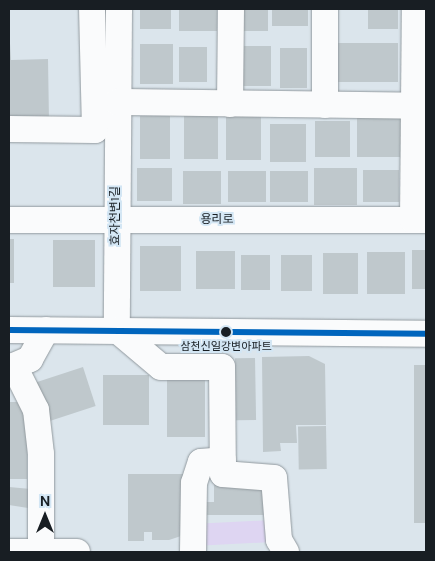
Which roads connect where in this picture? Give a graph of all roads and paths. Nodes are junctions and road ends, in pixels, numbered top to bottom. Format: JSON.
{"nodes":[{"id":1,"x":92,"y":9,"type":"edge"},
{"id":2,"x":119,"y":9,"type":"edge"},
{"id":3,"x":231,"y":9,"type":"edge"},
{"id":4,"x":325,"y":9,"type":"edge"},
{"id":5,"x":416,"y":9,"type":"edge"},
{"id":6,"x":117,"y":102,"type":"junction"},
{"id":7,"x":230,"y":104,"type":"junction"},
{"id":8,"x":325,"y":105,"type":"junction"},
{"id":9,"x":420,"y":106,"type":"edge"},
{"id":10,"x":9,"y":129,"type":"edge"},
{"id":11,"x":9,"y":220,"type":"edge"},
{"id":12,"x":115,"y":220,"type":"junction"},
{"id":13,"x":420,"y":220,"type":"edge"},
{"id":14,"x":9,"y":330,"type":"edge"},
{"id":15,"x":46,"y":330,"type":"junction"},
{"id":16,"x":117,"y":330,"type":"junction"},
{"id":17,"x":426,"y":334,"type":"edge"},
{"id":18,"x":12,"y":367,"type":"edge"},
{"id":19,"x":223,"y":460,"type":"junction"},
{"id":20,"x":9,"y":552,"type":"edge"},
{"id":21,"x":41,"y":552,"type":"edge"},
{"id":22,"x":77,"y":552,"type":"edge"},
{"id":23,"x":193,"y":552,"type":"edge"},
{"id":24,"x":286,"y":552,"type":"edge"}],
"edges":[{"from":1,"to":10,"type":"street"},
{"from":2,"to":6,"type":"street","name":"효자천변1길"},
{"from":3,"to":7,"type":"street"},
{"from":4,"to":8,"type":"street"},
{"from":5,"to":9,"type":"street"},
{"from":6,"to":7,"type":"street"},
{"from":6,"to":12,"type":"street","name":"효자천변1길"},
{"from":7,"to":8,"type":"street"},
{"from":8,"to":9,"type":"street"},
{"from":9,"to":13,"type":"street"},
{"from":11,"to":12,"type":"street","name":"용리로"},
{"from":12,"to":13,"type":"street","name":"용리로"},
{"from":12,"to":16,"type":"street","name":"효자천변1길"},
{"from":14,"to":15,"type":"street"},
{"from":15,"to":16,"type":"street"},
{"from":15,"to":18,"type":"street"},
{"from":16,"to":17,"type":"street"},
{"from":16,"to":19,"type":"street"},
{"from":18,"to":21,"type":"street"},
{"from":19,"to":23,"type":"street"},
{"from":19,"to":24,"type":"street"},
{"from":20,"to":21,"type":"street"},
{"from":21,"to":22,"type":"street"}]}
